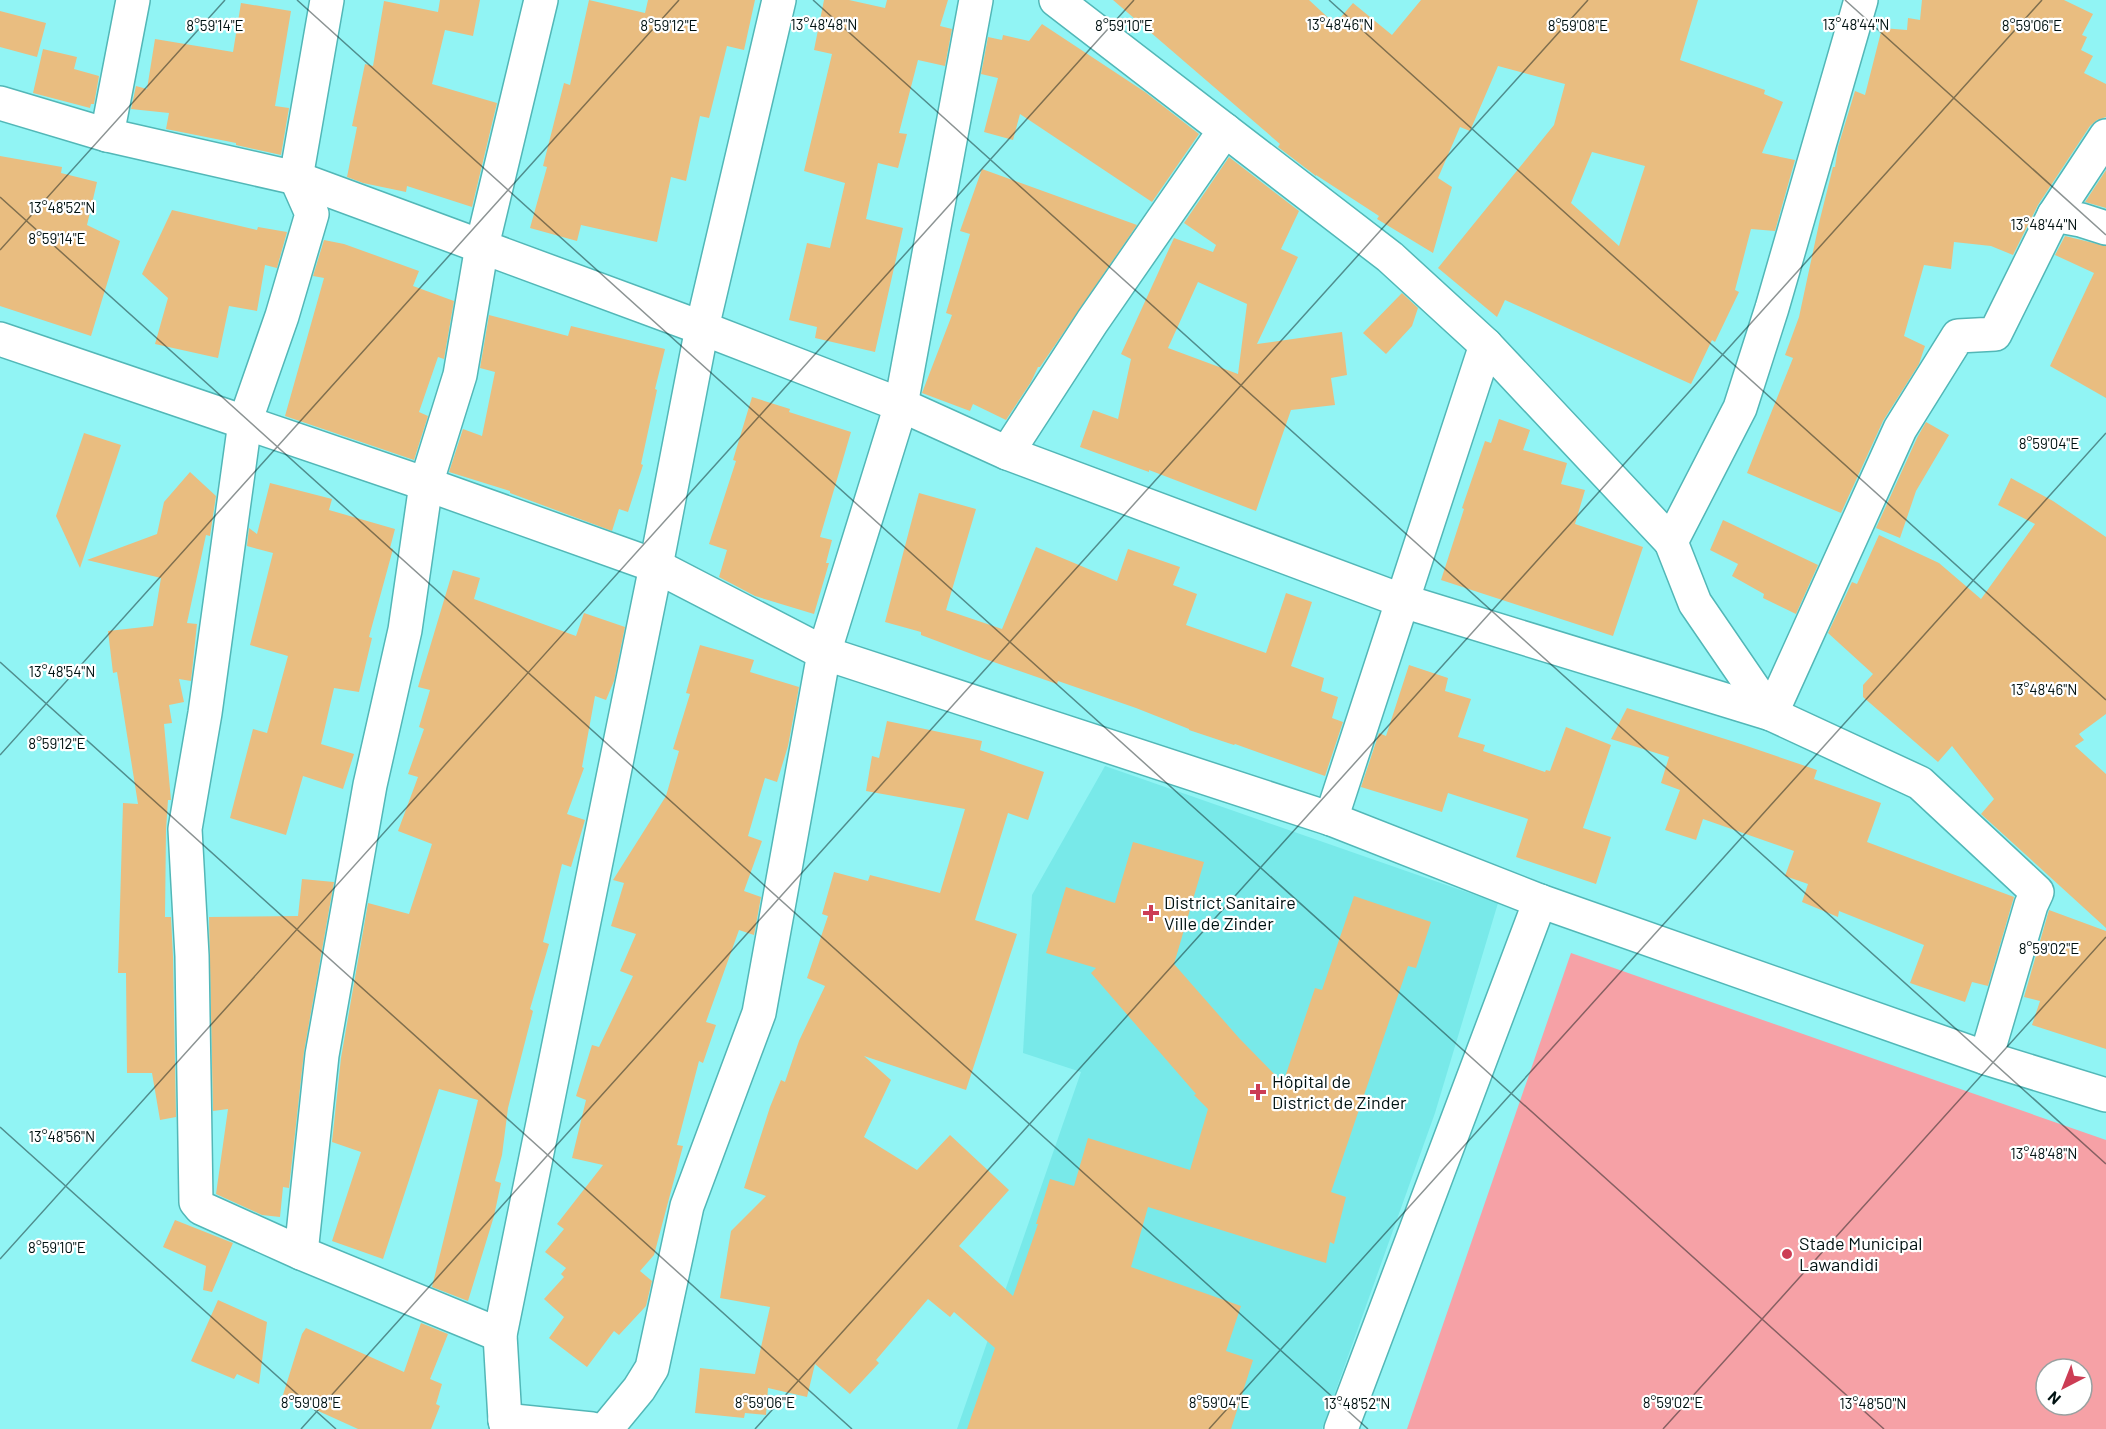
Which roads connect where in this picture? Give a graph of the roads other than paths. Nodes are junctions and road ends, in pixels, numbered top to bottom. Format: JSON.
{"nodes":[{"id":1,"x":133,"y":0,"type":"edge"},
{"id":2,"x":327,"y":0,"type":"edge"},
{"id":3,"x":541,"y":0,"type":"edge"},
{"id":4,"x":779,"y":0,"type":"edge"},
{"id":5,"x":976,"y":0,"type":"edge"},
{"id":6,"x":1056,"y":0,"type":"edge"},
{"id":7,"x":1861,"y":0,"type":"edge"},
{"id":8,"x":0,"y":103,"type":"edge"},
{"id":9,"x":1225,"y":129,"type":"junction"},
{"id":10,"x":107,"y":135,"type":"junction"},
{"id":11,"x":2106,"y":136,"type":"edge"},
{"id":12,"x":296,"y":178,"type":"junction"},
{"id":13,"x":2054,"y":215,"type":"junction"},
{"id":14,"x":2106,"y":228,"type":"edge"},
{"id":15,"x":482,"y":246,"type":"junction"},
{"id":16,"x":702,"y":328,"type":"junction"},
{"id":17,"x":0,"y":339,"type":"edge"},
{"id":18,"x":1486,"y":345,"type":"junction"},
{"id":19,"x":901,"y":405,"type":"junction"},
{"id":20,"x":245,"y":422,"type":"junction"},
{"id":21,"x":1007,"y":453,"type":"junction"},
{"id":22,"x":426,"y":484,"type":"junction"},
{"id":23,"x":1671,"y":542,"type":"junction"},
{"id":24,"x":656,"y":566,"type":"junction"},
{"id":25,"x":1403,"y":601,"type":"junction"},
{"id":26,"x":824,"y":653,"type":"junction"},
{"id":27,"x":1771,"y":714,"type":"junction"},
{"id":28,"x":1331,"y":819,"type":"junction"},
{"id":29,"x":1540,"y":901,"type":"junction"},
{"id":30,"x":1986,"y":1058,"type":"junction"},
{"id":31,"x":2106,"y":1095,"type":"edge"},
{"id":32,"x":301,"y":1253,"type":"junction"},
{"id":33,"x":500,"y":1335,"type":"junction"},
{"id":34,"x":506,"y":1425,"type":"edge"},
{"id":35,"x":592,"y":1429,"type":"edge"},
{"id":36,"x":606,"y":1429,"type":"edge"},
{"id":37,"x":1341,"y":1429,"type":"edge"}],
"edges":[{"from":1,"to":10,"type":"street"},
{"from":2,"to":12,"type":"street"},
{"from":3,"to":15,"type":"street"},
{"from":4,"to":16,"type":"street"},
{"from":5,"to":19,"type":"street"},
{"from":6,"to":9,"type":"street"},
{"from":7,"to":23,"type":"street"},
{"from":8,"to":10,"type":"street"},
{"from":9,"to":18,"type":"street"},
{"from":9,"to":21,"type":"street"},
{"from":10,"to":12,"type":"street"},
{"from":11,"to":13,"type":"street"},
{"from":12,"to":15,"type":"street"},
{"from":12,"to":20,"type":"street"},
{"from":13,"to":14,"type":"street"},
{"from":13,"to":27,"type":"street"},
{"from":15,"to":16,"type":"street"},
{"from":15,"to":22,"type":"street"},
{"from":16,"to":19,"type":"street"},
{"from":16,"to":24,"type":"street"},
{"from":17,"to":20,"type":"street"},
{"from":18,"to":23,"type":"street"},
{"from":18,"to":25,"type":"street"},
{"from":19,"to":21,"type":"street"},
{"from":19,"to":26,"type":"street"},
{"from":20,"to":22,"type":"street"},
{"from":20,"to":32,"type":"street"},
{"from":21,"to":25,"type":"street"},
{"from":22,"to":24,"type":"street"},
{"from":22,"to":32,"type":"street"},
{"from":23,"to":27,"type":"street"},
{"from":24,"to":26,"type":"street"},
{"from":24,"to":33,"type":"street"},
{"from":25,"to":27,"type":"street"},
{"from":25,"to":28,"type":"street"},
{"from":26,"to":28,"type":"street"},
{"from":26,"to":36,"type":"street"},
{"from":27,"to":30,"type":"street"},
{"from":28,"to":29,"type":"street"},
{"from":29,"to":30,"type":"street"},
{"from":29,"to":37,"type":"street"},
{"from":30,"to":31,"type":"street"},
{"from":32,"to":33,"type":"street"},
{"from":33,"to":34,"type":"street"},
{"from":34,"to":35,"type":"street"}]}
